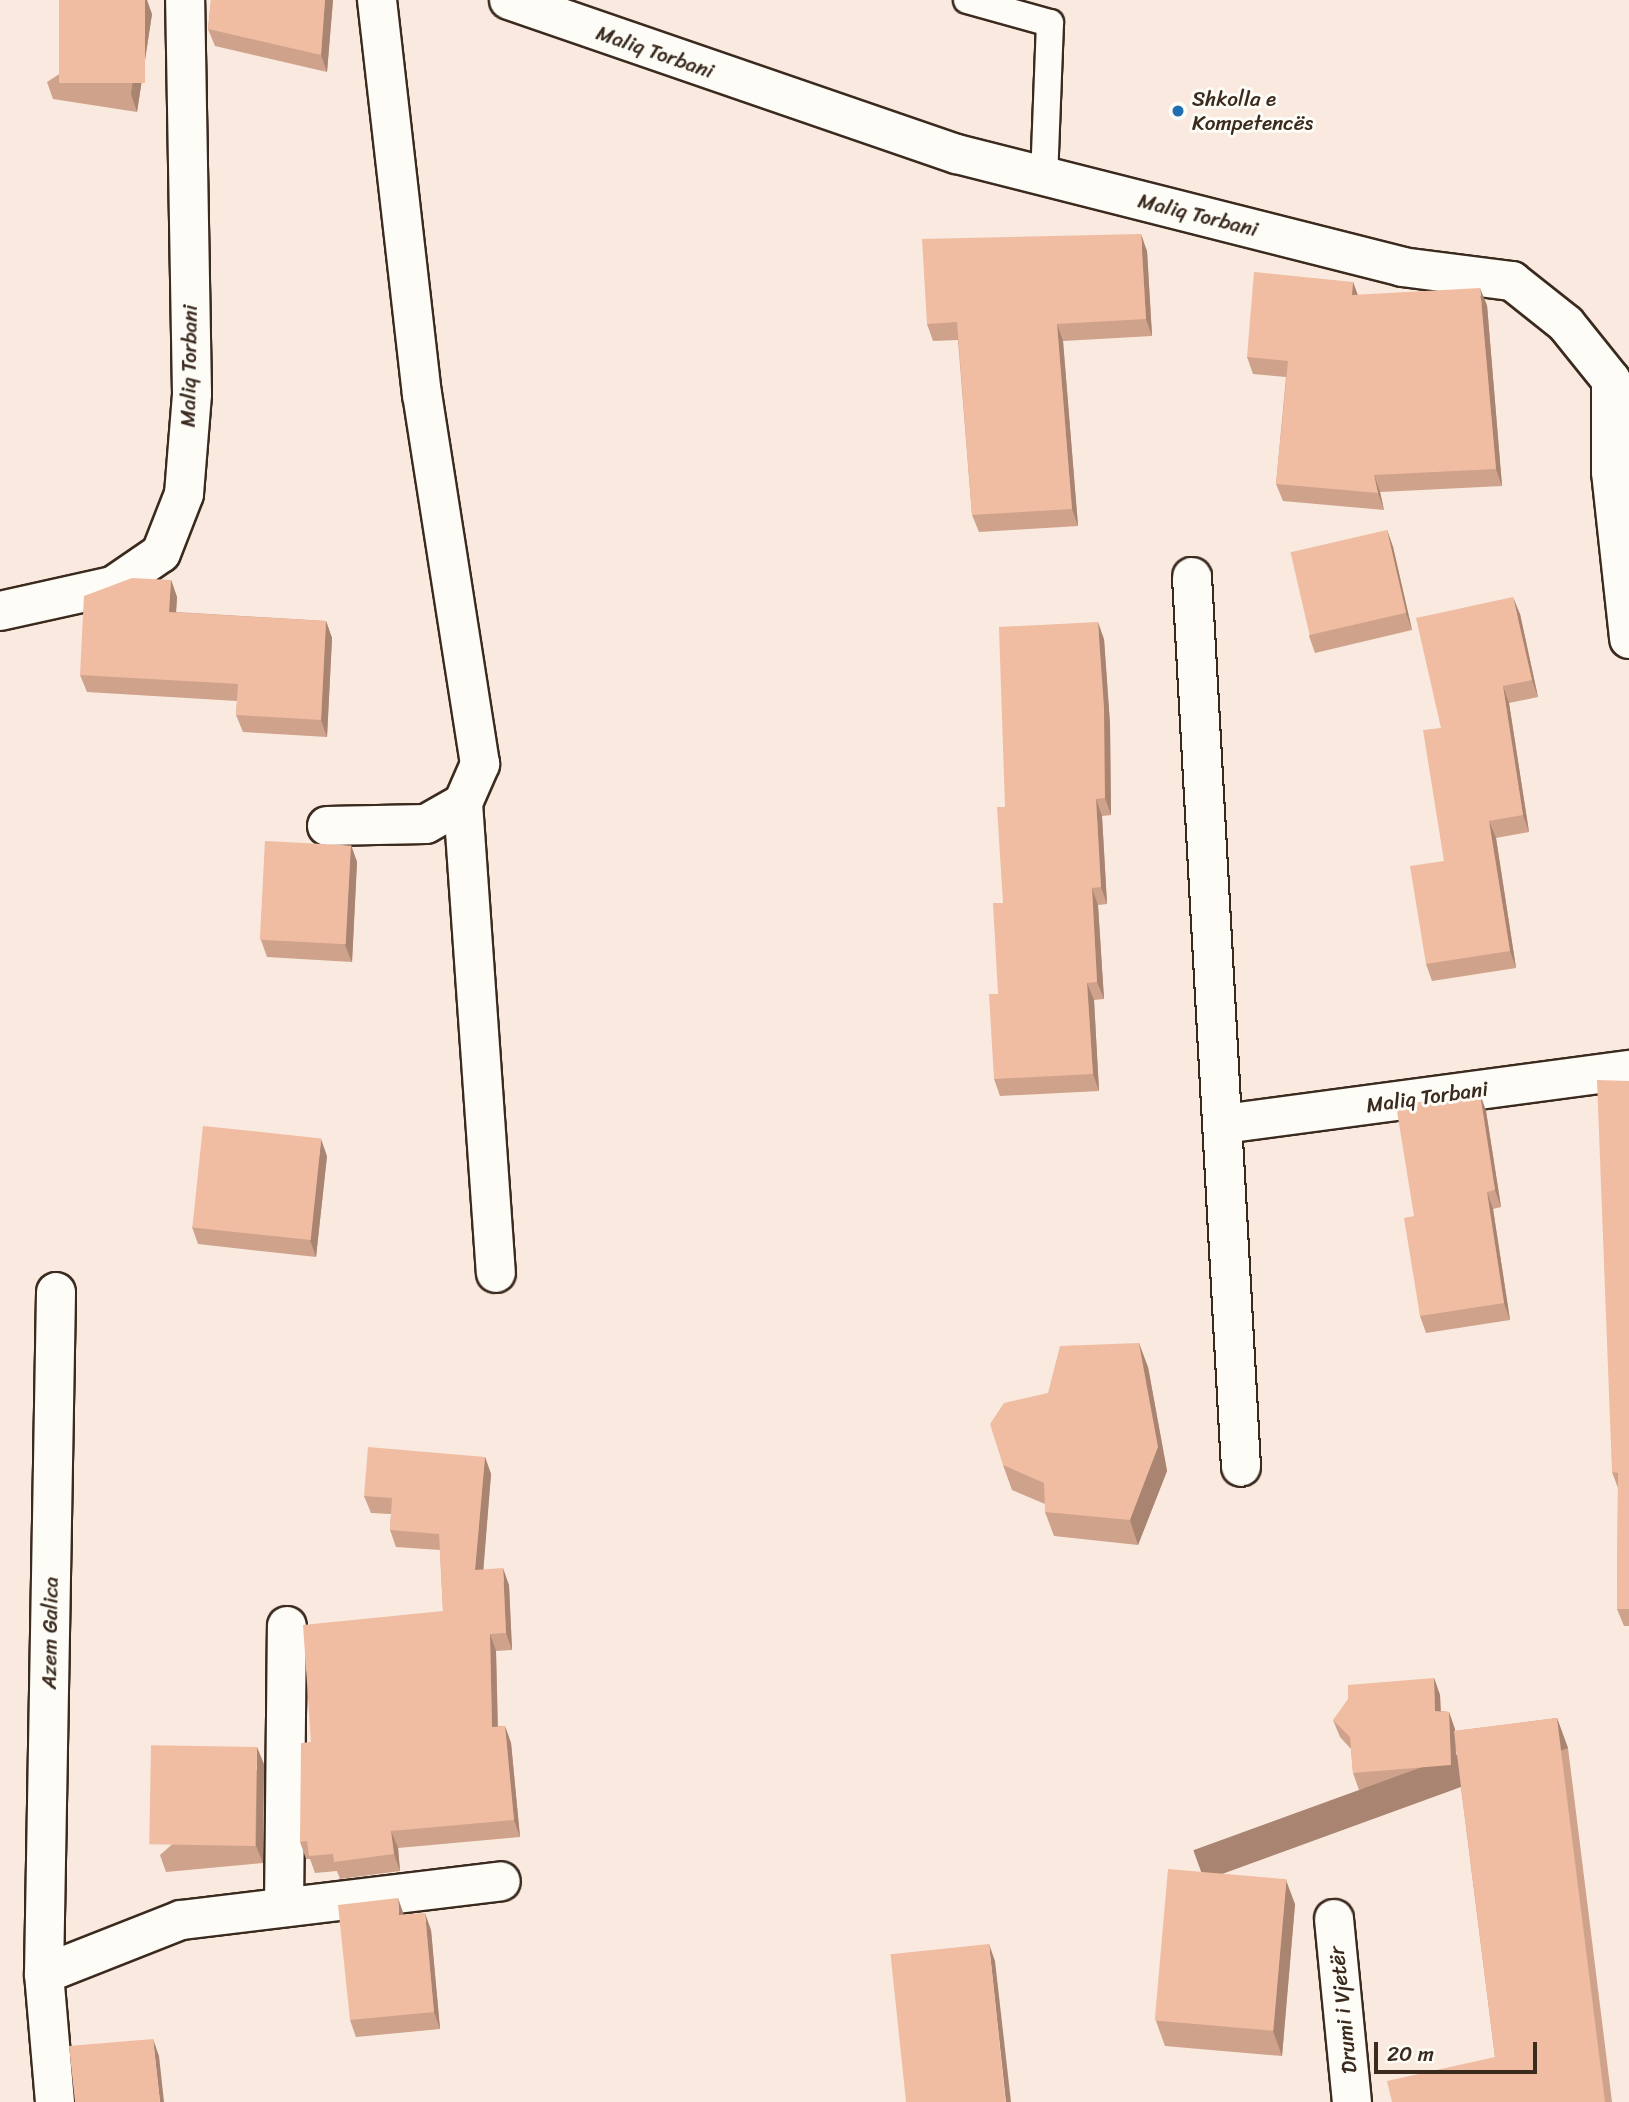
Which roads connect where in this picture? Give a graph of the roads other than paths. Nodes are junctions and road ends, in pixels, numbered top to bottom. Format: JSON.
{"nodes":[{"id":1,"x":184,"y":0,"type":"edge"},
{"id":2,"x":377,"y":0,"type":"edge"},
{"id":3,"x":509,"y":0,"type":"edge"},
{"id":4,"x":967,"y":0,"type":"edge"},
{"id":5,"x":1044,"y":176,"type":"junction"},
{"id":6,"x":1192,"y":577,"type":"dead end"},
{"id":7,"x":0,"y":611,"type":"edge"},
{"id":8,"x":1629,"y":639,"type":"edge"},
{"id":9,"x":463,"y":803,"type":"junction"},
{"id":10,"x":327,"y":826,"type":"dead end"},
{"id":11,"x":1629,"y":1070,"type":"edge"},
{"id":12,"x":1224,"y":1124,"type":"junction"},
{"id":13,"x":496,"y":1273,"type":"dead end"},
{"id":14,"x":56,"y":1292,"type":"dead end"},
{"id":15,"x":1241,"y":1467,"type":"dead end"},
{"id":16,"x":287,"y":1626,"type":"dead end"},
{"id":17,"x":500,"y":1881,"type":"dead end"},
{"id":18,"x":284,"y":1907,"type":"junction"},
{"id":19,"x":1334,"y":1919,"type":"dead end"},
{"id":20,"x":44,"y":1974,"type":"junction"},
{"id":21,"x":55,"y":2102,"type":"edge"},
{"id":22,"x":1352,"y":2102,"type":"edge"}],
"edges":[{"from":1,"to":7,"type":"street","name":"Maliq Torbani"},
{"from":2,"to":9,"type":"street"},
{"from":3,"to":5,"type":"street","name":"Maliq Torbani"},
{"from":4,"to":5,"type":"lane"},
{"from":5,"to":8,"type":"street","name":"Maliq Torbani"},
{"from":6,"to":12,"type":"street"},
{"from":9,"to":10,"type":"street"},
{"from":9,"to":13,"type":"street"},
{"from":11,"to":12,"type":"street","name":"Maliq Torbani"},
{"from":12,"to":15,"type":"street"},
{"from":14,"to":20,"type":"street","name":"Azem Galica"},
{"from":16,"to":18,"type":"street"},
{"from":17,"to":18,"type":"street"},
{"from":18,"to":20,"type":"street"},
{"from":19,"to":22,"type":"street","name":"Drumi i Vjetër"},
{"from":20,"to":21,"type":"street","name":"Azem Galica"}]}
